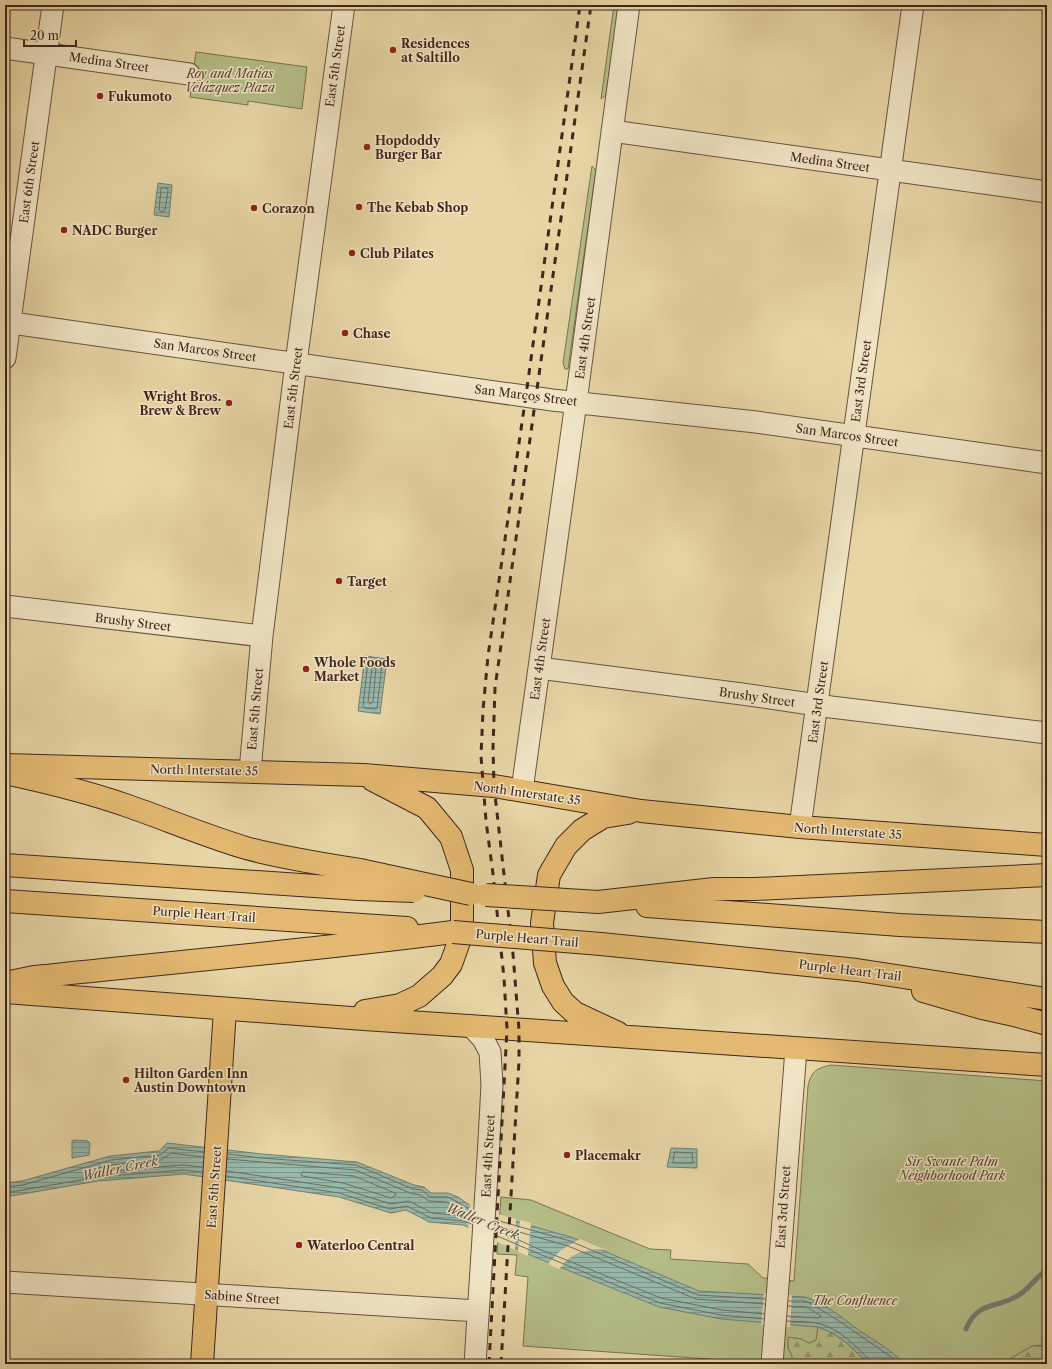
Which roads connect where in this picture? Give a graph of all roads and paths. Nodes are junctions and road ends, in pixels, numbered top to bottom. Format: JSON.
{"nodes":[{"id":1,"x":53,"y":5,"type":"edge"},
{"id":2,"x":344,"y":5,"type":"edge"},
{"id":3,"x":630,"y":5,"type":"edge"},
{"id":4,"x":913,"y":5,"type":"edge"},
{"id":5,"x":5,"y":48,"type":"edge"},
{"id":6,"x":46,"y":54,"type":"junction"},
{"id":7,"x":189,"y":74,"type":"dead end"},
{"id":8,"x":612,"y":131,"type":"junction"},
{"id":9,"x":890,"y":170,"type":"junction"},
{"id":10,"x":1047,"y":192,"type":"edge"},
{"id":11,"x":7,"y":322,"type":"edge"},
{"id":12,"x":5,"y":358,"type":"edge"},
{"id":13,"x":296,"y":363,"type":"junction"},
{"id":14,"x":576,"y":402,"type":"junction"},
{"id":15,"x":854,"y":436,"type":"junction"},
{"id":16,"x":1047,"y":463,"type":"edge"},
{"id":17,"x":5,"y":606,"type":"edge"},
{"id":18,"x":262,"y":636,"type":"junction"},
{"id":19,"x":538,"y":668,"type":"junction"},
{"id":20,"x":817,"y":706,"type":"junction"},
{"id":21,"x":1047,"y":734,"type":"edge"},
{"id":22,"x":5,"y":765,"type":"edge"},
{"id":23,"x":250,"y":771,"type":"junction"},
{"id":24,"x":5,"y":772,"type":"edge"},
{"id":25,"x":364,"y":775,"type":"junction"},
{"id":26,"x":522,"y":790,"type":"junction"},
{"id":27,"x":641,"y":811,"type":"junction"},
{"id":28,"x":800,"y":827,"type":"junction"},
{"id":29,"x":1047,"y":845,"type":"edge"},
{"id":30,"x":5,"y":865,"type":"edge"},
{"id":31,"x":1047,"y":875,"type":"edge"},
{"id":32,"x":360,"y":879,"type":"junction"},
{"id":33,"x":5,"y":901,"type":"edge"},
{"id":34,"x":598,"y":902,"type":"junction"},
{"id":35,"x":453,"y":932,"type":"junction"},
{"id":36,"x":1047,"y":932,"type":"edge"},
{"id":37,"x":857,"y":970,"type":"junction"},
{"id":38,"x":5,"y":983,"type":"edge"},
{"id":39,"x":5,"y":992,"type":"edge"},
{"id":40,"x":1047,"y":999,"type":"edge"},
{"id":41,"x":225,"y":1009,"type":"junction"},
{"id":42,"x":336,"y":1017,"type":"junction"},
{"id":43,"x":1047,"y":1024,"type":"edge"},
{"id":44,"x":471,"y":1026,"type":"junction"},
{"id":45,"x":627,"y":1037,"type":"junction"},
{"id":46,"x":796,"y":1049,"type":"junction"},
{"id":47,"x":1047,"y":1065,"type":"edge"},
{"id":48,"x":5,"y":1282,"type":"edge"},
{"id":49,"x":207,"y":1295,"type":"junction"},
{"id":50,"x":478,"y":1311,"type":"junction"},
{"id":51,"x":202,"y":1364,"type":"edge"},
{"id":52,"x":475,"y":1364,"type":"edge"},
{"id":53,"x":772,"y":1364,"type":"edge"}],
"edges":[{"from":1,"to":6,"type":"street","name":"East 6th Street"},
{"from":2,"to":13,"type":"street","name":"East 5th Street"},
{"from":3,"to":8,"type":"street","name":"East 4th Street"},
{"from":4,"to":9,"type":"street","name":"East 3rd Street"},
{"from":5,"to":6,"type":"street","name":"Medina Street"},
{"from":6,"to":7,"type":"street","name":"Medina Street"},
{"from":6,"to":11,"type":"street","name":"East 6th Street"},
{"from":8,"to":9,"type":"street","name":"Medina Street"},
{"from":8,"to":14,"type":"street","name":"East 4th Street"},
{"from":9,"to":10,"type":"street","name":"Medina Street"},
{"from":9,"to":15,"type":"street","name":"East 3rd Street"},
{"from":11,"to":12,"type":"street","name":"East 6th Street"},
{"from":11,"to":13,"type":"street","name":"San Marcos Street"},
{"from":13,"to":14,"type":"street","name":"San Marcos Street"},
{"from":13,"to":18,"type":"street","name":"East 5th Street"},
{"from":14,"to":15,"type":"street","name":"San Marcos Street"},
{"from":14,"to":19,"type":"street","name":"East 4th Street"},
{"from":15,"to":16,"type":"street","name":"San Marcos Street"},
{"from":15,"to":20,"type":"street","name":"East 3rd Street"},
{"from":17,"to":18,"type":"street","name":"Brushy Street"},
{"from":18,"to":23,"type":"street","name":"East 5th Street"},
{"from":19,"to":20,"type":"street","name":"Brushy Street"},
{"from":19,"to":26,"type":"street","name":"East 4th Street"},
{"from":20,"to":21,"type":"street","name":"Brushy Street"},
{"from":20,"to":28,"type":"street","name":"East 3rd Street"},
{"from":22,"to":23,"type":"main road","name":"North Interstate 35"},
{"from":23,"to":25,"type":"main road","name":"North Interstate 35"},
{"from":24,"to":32,"type":"main road"},
{"from":25,"to":26,"type":"main road","name":"North Interstate 35"},
{"from":25,"to":42,"type":"main road"},
{"from":26,"to":27,"type":"main road","name":"North Interstate 35"},
{"from":27,"to":28,"type":"main road","name":"North Interstate 35"},
{"from":27,"to":45,"type":"main road"},
{"from":28,"to":29,"type":"main road","name":"North Interstate 35"},
{"from":30,"to":32,"type":"main road"},
{"from":31,"to":34,"type":"main road"},
{"from":32,"to":34,"type":"main road","bridge":true},
{"from":33,"to":35,"type":"main road","name":"Purple Heart Trail"},
{"from":34,"to":36,"type":"main road"},
{"from":35,"to":37,"type":"main road","name":"Purple Heart Trail","bridge":true},
{"from":35,"to":38,"type":"main road"},
{"from":37,"to":40,"type":"main road","name":"Purple Heart Trail"},
{"from":37,"to":43,"type":"main road"},
{"from":39,"to":41,"type":"main road"},
{"from":41,"to":42,"type":"main road"},
{"from":41,"to":49,"type":"main road","name":"East 5th Street"},
{"from":42,"to":44,"type":"main road"},
{"from":44,"to":45,"type":"main road"},
{"from":44,"to":50,"type":"street","name":"East 4th Street"},
{"from":45,"to":46,"type":"main road"},
{"from":46,"to":47,"type":"main road"},
{"from":46,"to":53,"type":"street","name":"East 3rd Street"},
{"from":48,"to":49,"type":"street","name":"Sabine Street"},
{"from":49,"to":50,"type":"street","name":"Sabine Street"},
{"from":49,"to":51,"type":"main road","name":"East 5th Street"},
{"from":50,"to":52,"type":"street","name":"East 4th Street"}]}
